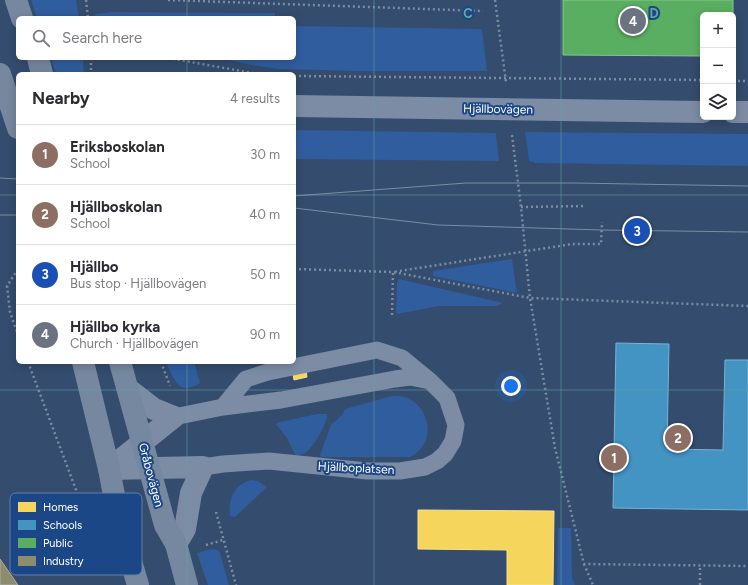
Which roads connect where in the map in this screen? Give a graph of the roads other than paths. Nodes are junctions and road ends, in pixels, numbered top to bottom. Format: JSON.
{"nodes":[{"id":1,"x":16,"y":0,"type":"edge"},
{"id":2,"x":21,"y":16,"type":"edge"},
{"id":3,"x":0,"y":74,"type":"edge"},
{"id":4,"x":0,"y":100,"type":"edge"},
{"id":5,"x":16,"y":100,"type":"edge"},
{"id":6,"x":296,"y":106,"type":"edge"},
{"id":7,"x":700,"y":112,"type":"edge"},
{"id":8,"x":736,"y":112,"type":"edge"},
{"id":9,"x":748,"y":112,"type":"edge"},
{"id":10,"x":16,"y":122,"type":"edge"},
{"id":11,"x":83,"y":364,"type":"edge"},
{"id":12,"x":121,"y":364,"type":"edge"},
{"id":13,"x":430,"y":381,"type":"junction"},
{"id":14,"x":128,"y":389,"type":"junction"},
{"id":15,"x":223,"y":407,"type":"junction"},
{"id":16,"x":174,"y":417,"type":"junction"},
{"id":17,"x":143,"y":442,"type":"junction"},
{"id":18,"x":203,"y":467,"type":"junction"},
{"id":19,"x":150,"y":468,"type":"junction"},
{"id":20,"x":109,"y":469,"type":"junction"},
{"id":21,"x":114,"y":493,"type":"edge"},
{"id":22,"x":176,"y":544,"type":"junction"},
{"id":23,"x":135,"y":575,"type":"edge"},
{"id":24,"x":138,"y":585,"type":"edge"},
{"id":25,"x":187,"y":585,"type":"edge"}],
"edges":[{"from":1,"to":2,"type":"main road"},
{"from":3,"to":10,"type":"main road"},
{"from":4,"to":5,"type":"street"},
{"from":6,"to":7,"type":"street","name":"Hjällbovägen"},
{"from":8,"to":9,"type":"street"},
{"from":11,"to":20,"type":"main road"},
{"from":12,"to":14,"type":"main road","name":"Gråbovägen"},
{"from":13,"to":15,"type":"lane"},
{"from":13,"to":15,"type":"lane","name":"Hjällboplatsen"},
{"from":13,"to":18,"type":"lane","name":"Hjällboplatsen"},
{"from":14,"to":16,"type":"street"},
{"from":14,"to":17,"type":"main road","name":"Gråbovägen"},
{"from":15,"to":16,"type":"lane"},
{"from":16,"to":17,"type":"street"},
{"from":17,"to":19,"type":"main road","name":"Gråbovägen"},
{"from":17,"to":20,"type":"street"},
{"from":18,"to":19,"type":"street","name":"Hjällboplatsen"},
{"from":18,"to":22,"type":"street"},
{"from":19,"to":20,"type":"street","name":"Hjällboplatsen"},
{"from":19,"to":22,"type":"main road","name":"Gråbovägen"},
{"from":20,"to":21,"type":"main road"},
{"from":22,"to":25,"type":"main road","name":"Gråbovägen"},
{"from":23,"to":24,"type":"main road"}]}
